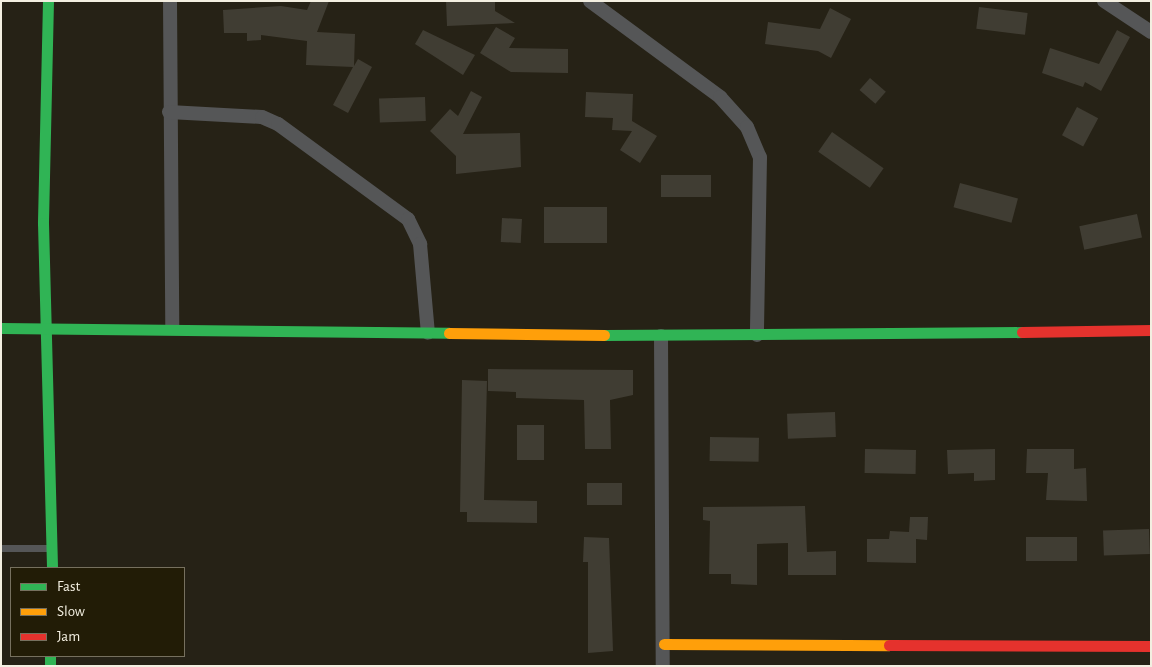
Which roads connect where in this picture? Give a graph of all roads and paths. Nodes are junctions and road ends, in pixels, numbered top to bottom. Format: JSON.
{"nodes":[{"id":1,"x":48,"y":1,"type":"edge"},
{"id":2,"x":170,"y":1,"type":"edge"},
{"id":3,"x":590,"y":1,"type":"edge"},
{"id":4,"x":1104,"y":1,"type":"edge"},
{"id":5,"x":1151,"y":32,"type":"edge"},
{"id":6,"x":169,"y":112,"type":"junction"},
{"id":7,"x":1,"y":328,"type":"edge"},
{"id":8,"x":172,"y":328,"type":"junction"},
{"id":9,"x":49,"y":329,"type":"junction"},
{"id":10,"x":1151,"y":330,"type":"edge"},
{"id":11,"x":428,"y":333,"type":"junction"},
{"id":12,"x":757,"y":334,"type":"junction"},
{"id":13,"x":661,"y":336,"type":"junction"},
{"id":14,"x":1,"y":548,"type":"edge"},
{"id":15,"x":53,"y":548,"type":"junction"},
{"id":16,"x":52,"y":567,"type":"edge"},
{"id":17,"x":664,"y":644,"type":"junction"},
{"id":18,"x":1151,"y":646,"type":"edge"},
{"id":19,"x":663,"y":666,"type":"edge"}],
"edges":[{"from":1,"to":9,"type":"street"},
{"from":2,"to":6,"type":"street"},
{"from":3,"to":12,"type":"street"},
{"from":4,"to":5,"type":"street"},
{"from":6,"to":8,"type":"street"},
{"from":6,"to":11,"type":"street"},
{"from":7,"to":9,"type":"street"},
{"from":8,"to":9,"type":"street"},
{"from":8,"to":11,"type":"street"},
{"from":9,"to":15,"type":"street"},
{"from":10,"to":12,"type":"street"},
{"from":11,"to":13,"type":"street"},
{"from":12,"to":13,"type":"street"},
{"from":13,"to":17,"type":"street"},
{"from":14,"to":15,"type":"lane"},
{"from":15,"to":16,"type":"street"},
{"from":17,"to":18,"type":"street"},
{"from":17,"to":19,"type":"street"}]}
